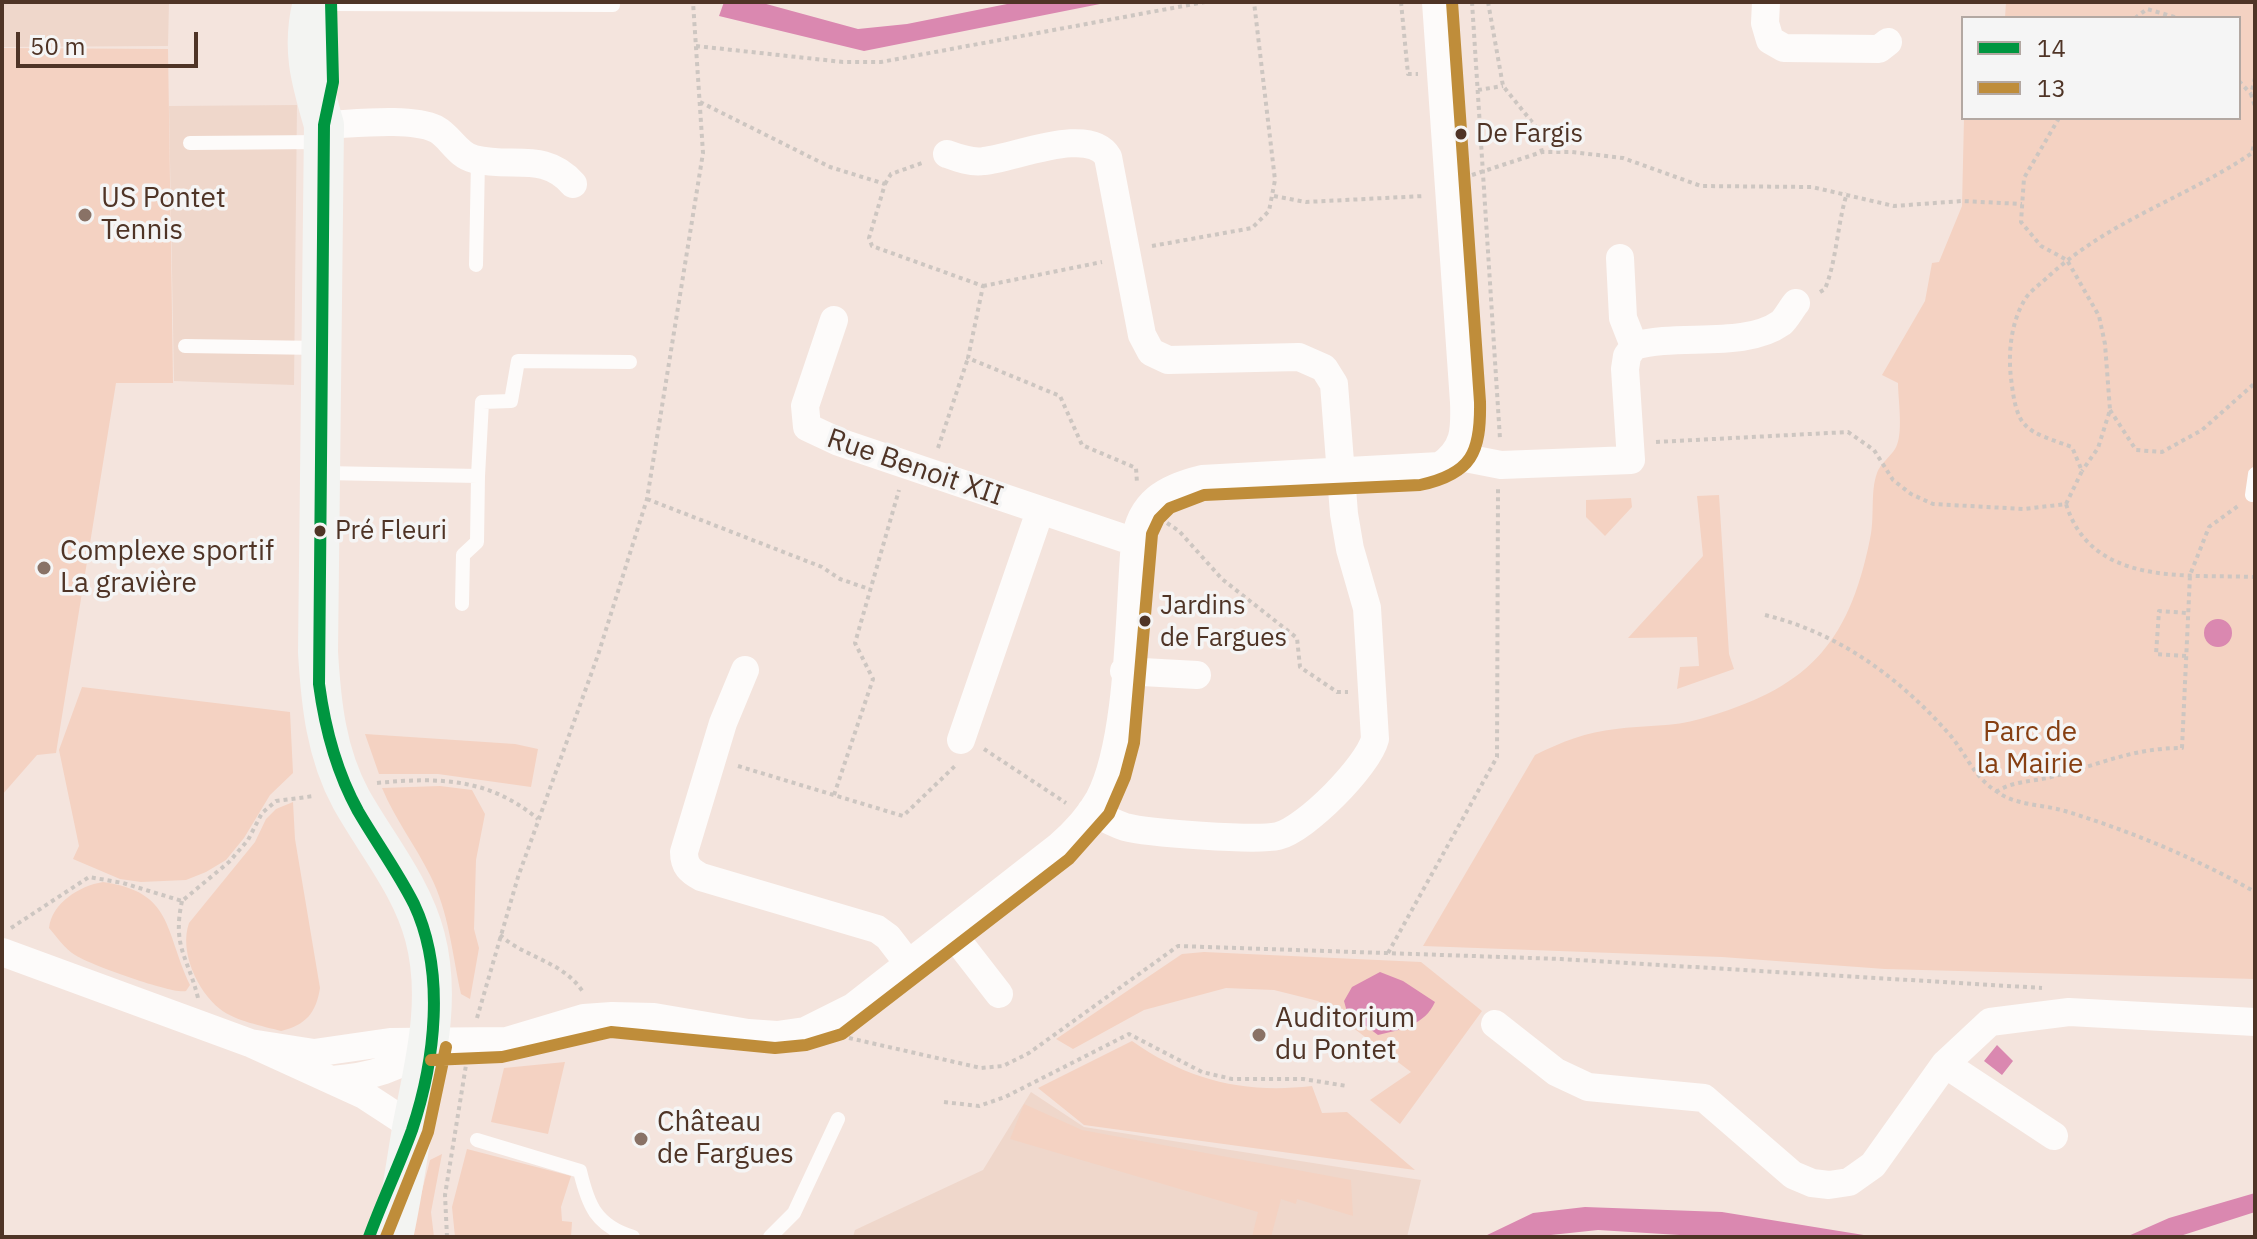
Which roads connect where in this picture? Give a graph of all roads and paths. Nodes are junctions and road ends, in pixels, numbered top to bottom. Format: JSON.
{"nodes":[{"id":1,"x":693,"y":2,"type":"edge"},
{"id":2,"x":1205,"y":2,"type":"edge"},
{"id":3,"x":1254,"y":2,"type":"edge"},
{"id":4,"x":1401,"y":2,"type":"edge"},
{"id":5,"x":1436,"y":2,"type":"edge"},
{"id":6,"x":1472,"y":2,"type":"edge"},
{"id":7,"x":1488,"y":2,"type":"edge"},
{"id":8,"x":1766,"y":2,"type":"edge"},
{"id":9,"x":2146,"y":2,"type":"edge"},
{"id":10,"x":325,"y":3,"type":"edge"},
{"id":11,"x":613,"y":5,"type":"dead end"},
{"id":12,"x":2147,"y":9,"type":"junction"},
{"id":13,"x":2138,"y":16,"type":"edge"},
{"id":14,"x":2171,"y":16,"type":"edge"},
{"id":15,"x":1888,"y":42,"type":"dead end"},
{"id":16,"x":696,"y":46,"type":"junction"},
{"id":17,"x":1425,"y":73,"type":"dead end"},
{"id":18,"x":2255,"y":78,"type":"edge"},
{"id":19,"x":2241,"y":83,"type":"edge"},
{"id":20,"x":1503,"y":86,"type":"junction"},
{"id":21,"x":1478,"y":90,"type":"junction"},
{"id":22,"x":2251,"y":94,"type":"junction"},
{"id":23,"x":700,"y":102,"type":"junction"},
{"id":24,"x":2255,"y":107,"type":"edge"},
{"id":25,"x":2058,"y":120,"type":"edge"},
{"id":26,"x":324,"y":133,"type":"junction"},
{"id":27,"x":2255,"y":140,"type":"edge"},
{"id":28,"x":190,"y":143,"type":"dead end"},
{"id":29,"x":1542,"y":152,"type":"junction"},
{"id":30,"x":947,"y":154,"type":"joint"},
{"id":31,"x":2254,"y":154,"type":"edge"},
{"id":32,"x":478,"y":160,"type":"junction"},
{"id":33,"x":1485,"y":170,"type":"junction"},
{"id":34,"x":1450,"y":183,"type":"junction"},
{"id":35,"x":573,"y":184,"type":"dead end"},
{"id":36,"x":885,"y":184,"type":"junction"},
{"id":37,"x":1847,"y":193,"type":"junction"},
{"id":38,"x":1274,"y":196,"type":"junction"},
{"id":39,"x":2022,"y":204,"type":"junction"},
{"id":40,"x":1127,"y":256,"type":"junction"},
{"id":41,"x":1620,"y":258,"type":"dead end"},
{"id":42,"x":2067,"y":260,"type":"junction"},
{"id":43,"x":476,"y":265,"type":"dead end"},
{"id":44,"x":983,"y":286,"type":"junction"},
{"id":45,"x":1796,"y":303,"type":"joint"},
{"id":46,"x":834,"y":320,"type":"dead end"},
{"id":47,"x":185,"y":346,"type":"dead end"},
{"id":48,"x":1634,"y":346,"type":"junction"},
{"id":49,"x":321,"y":348,"type":"junction"},
{"id":50,"x":968,"y":358,"type":"junction"},
{"id":51,"x":630,"y":362,"type":"dead end"},
{"id":52,"x":2255,"y":383,"type":"edge"},
{"id":53,"x":2110,"y":410,"type":"junction"},
{"id":54,"x":1639,"y":452,"type":"junction"},
{"id":55,"x":1455,"y":456,"type":"junction"},
{"id":56,"x":1501,"y":465,"type":"junction"},
{"id":57,"x":918,"y":469,"type":"junction"},
{"id":58,"x":2082,"y":471,"type":"junction"},
{"id":59,"x":320,"y":473,"type":"junction"},
{"id":60,"x":1342,"y":473,"type":"junction"},
{"id":61,"x":2255,"y":474,"type":"edge"},
{"id":62,"x":478,"y":476,"type":"junction"},
{"id":63,"x":2252,"y":495,"type":"joint"},
{"id":64,"x":647,"y":499,"type":"junction"},
{"id":65,"x":2066,"y":504,"type":"junction"},
{"id":66,"x":1147,"y":506,"type":"junction"},
{"id":67,"x":1040,"y":511,"type":"junction"},
{"id":68,"x":1135,"y":542,"type":"junction"},
{"id":69,"x":2190,"y":575,"type":"junction"},
{"id":70,"x":2255,"y":577,"type":"edge"},
{"id":71,"x":869,"y":589,"type":"junction"},
{"id":72,"x":462,"y":604,"type":"dead end"},
{"id":73,"x":2188,"y":613,"type":"junction"},
{"id":74,"x":1765,"y":615,"type":"dead end"},
{"id":75,"x":2147,"y":632,"type":"dead end"},
{"id":76,"x":2157,"y":632,"type":"junction"},
{"id":77,"x":2186,"y":656,"type":"junction"},
{"id":78,"x":745,"y":670,"type":"dead end"},
{"id":79,"x":1124,"y":671,"type":"junction"},
{"id":80,"x":1197,"y":675,"type":"dead end"},
{"id":81,"x":1373,"y":691,"type":"junction"},
{"id":82,"x":968,"y":742,"type":"junction"},
{"id":83,"x":713,"y":758,"type":"junction"},
{"id":84,"x":346,"y":788,"type":"junction"},
{"id":85,"x":1996,"y":792,"type":"junction"},
{"id":86,"x":834,"y":795,"type":"junction"},
{"id":87,"x":1091,"y":811,"type":"junction"},
{"id":88,"x":538,"y":819,"type":"junction"},
{"id":89,"x":2255,"y":892,"type":"edge"},
{"id":90,"x":182,"y":901,"type":"junction"},
{"id":91,"x":951,"y":932,"type":"junction"},
{"id":92,"x":2,"y":933,"type":"edge"},
{"id":93,"x":500,"y":935,"type":"junction"},
{"id":94,"x":2,"y":952,"type":"edge"},
{"id":95,"x":1388,"y":953,"type":"junction"},
{"id":96,"x":908,"y":963,"type":"junction"},
{"id":97,"x":2056,"y":988,"type":"dead end"},
{"id":98,"x":585,"y":994,"type":"dead end"},
{"id":99,"x":999,"y":994,"type":"dead end"},
{"id":100,"x":200,"y":1006,"type":"dead end"},
{"id":101,"x":833,"y":1020,"type":"junction"},
{"id":102,"x":2255,"y":1022,"type":"edge"},
{"id":103,"x":1495,"y":1024,"type":"dead end"},
{"id":104,"x":250,"y":1043,"type":"junction"},
{"id":105,"x":430,"y":1044,"type":"junction"},
{"id":106,"x":476,"y":1049,"type":"junction"},
{"id":107,"x":1945,"y":1064,"type":"junction"},
{"id":108,"x":332,"y":1080,"type":"junction"},
{"id":109,"x":1347,"y":1086,"type":"dead end"},
{"id":110,"x":944,"y":1102,"type":"dead end"},
{"id":111,"x":838,"y":1119,"type":"dead end"},
{"id":112,"x":413,"y":1127,"type":"junction"},
{"id":113,"x":2054,"y":1136,"type":"dead end"},
{"id":114,"x":477,"y":1140,"type":"dead end"},
{"id":115,"x":369,"y":1237,"type":"edge"},
{"id":116,"x":393,"y":1237,"type":"edge"},
{"id":117,"x":447,"y":1237,"type":"edge"},
{"id":118,"x":633,"y":1237,"type":"edge"},
{"id":119,"x":770,"y":1237,"type":"edge"}],
"edges":[{"from":1,"to":16,"type":"path"},
{"from":2,"to":16,"type":"path"},
{"from":3,"to":38,"type":"path"},
{"from":4,"to":17,"type":"path"},
{"from":5,"to":34,"type":"street"},
{"from":6,"to":21,"type":"path"},
{"from":7,"to":20,"type":"path"},
{"from":8,"to":15,"type":"street"},
{"from":9,"to":12,"type":"path"},
{"from":10,"to":11,"type":"lane"},
{"from":10,"to":26,"type":"main road"},
{"from":12,"to":13,"type":"path"},
{"from":12,"to":14,"type":"path"},
{"from":16,"to":23,"type":"path"},
{"from":18,"to":22,"type":"path"},
{"from":19,"to":22,"type":"path"},
{"from":20,"to":21,"type":"path"},
{"from":20,"to":29,"type":"path"},
{"from":21,"to":33,"type":"path"},
{"from":22,"to":24,"type":"path"},
{"from":23,"to":36,"type":"path"},
{"from":23,"to":64,"type":"path"},
{"from":25,"to":39,"type":"path"},
{"from":26,"to":28,"type":"lane"},
{"from":26,"to":32,"type":"street"},
{"from":26,"to":49,"type":"main road"},
{"from":27,"to":31,"type":"path"},
{"from":29,"to":33,"type":"path"},
{"from":29,"to":37,"type":"path"},
{"from":30,"to":36,"type":"path"},
{"from":30,"to":40,"type":"street"},
{"from":31,"to":42,"type":"path"},
{"from":32,"to":35,"type":"street"},
{"from":32,"to":43,"type":"lane"},
{"from":33,"to":34,"type":"path"},
{"from":33,"to":56,"type":"path"},
{"from":34,"to":38,"type":"path"},
{"from":34,"to":55,"type":"street"},
{"from":36,"to":44,"type":"path"},
{"from":37,"to":39,"type":"path"},
{"from":37,"to":45,"type":"path"},
{"from":38,"to":40,"type":"path"},
{"from":39,"to":42,"type":"path"},
{"from":40,"to":44,"type":"path"},
{"from":40,"to":60,"type":"street"},
{"from":41,"to":48,"type":"street"},
{"from":42,"to":53,"type":"path"},
{"from":42,"to":58,"type":"path"},
{"from":44,"to":50,"type":"path"},
{"from":45,"to":48,"type":"street"},
{"from":46,"to":57,"type":"street","name":"Rue Benoit XII"},
{"from":47,"to":49,"type":"lane"},
{"from":48,"to":54,"type":"street"},
{"from":49,"to":59,"type":"main road"},
{"from":50,"to":57,"type":"path"},
{"from":50,"to":66,"type":"path"},
{"from":51,"to":62,"type":"lane"},
{"from":52,"to":53,"type":"path"},
{"from":53,"to":58,"type":"path"},
{"from":54,"to":56,"type":"street"},
{"from":54,"to":65,"type":"path"},
{"from":55,"to":56,"type":"street"},
{"from":55,"to":60,"type":"street"},
{"from":56,"to":95,"type":"path"},
{"from":57,"to":67,"type":"street","name":"Rue Benoit XII"},
{"from":57,"to":71,"type":"path"},
{"from":58,"to":65,"type":"path"},
{"from":59,"to":62,"type":"lane"},
{"from":59,"to":84,"type":"main road"},
{"from":60,"to":66,"type":"street"},
{"from":60,"to":81,"type":"street"},
{"from":61,"to":63,"type":"lane"},
{"from":62,"to":72,"type":"lane"},
{"from":63,"to":69,"type":"path"},
{"from":64,"to":71,"type":"path"},
{"from":64,"to":88,"type":"path"},
{"from":65,"to":69,"type":"path"},
{"from":66,"to":68,"type":"street"},
{"from":66,"to":81,"type":"path"},
{"from":67,"to":68,"type":"street","name":"Rue Benoit XII"},
{"from":67,"to":82,"type":"street","name":"Rue Benoit XII"},
{"from":68,"to":79,"type":"street"},
{"from":69,"to":70,"type":"path"},
{"from":69,"to":73,"type":"path"},
{"from":71,"to":86,"type":"path"},
{"from":73,"to":76,"type":"path"},
{"from":73,"to":77,"type":"path"},
{"from":74,"to":85,"type":"path"},
{"from":75,"to":76,"type":"path"},
{"from":76,"to":77,"type":"path"},
{"from":77,"to":85,"type":"path"},
{"from":78,"to":83,"type":"street"},
{"from":79,"to":80,"type":"street"},
{"from":79,"to":87,"type":"street"},
{"from":81,"to":87,"type":"street"},
{"from":82,"to":86,"type":"path"},
{"from":82,"to":87,"type":"path"},
{"from":83,"to":86,"type":"path"},
{"from":83,"to":96,"type":"street"},
{"from":84,"to":88,"type":"path"},
{"from":84,"to":90,"type":"path"},
{"from":84,"to":105,"type":"main road"},
{"from":85,"to":89,"type":"path"},
{"from":87,"to":91,"type":"street"},
{"from":88,"to":93,"type":"path"},
{"from":90,"to":92,"type":"path"},
{"from":90,"to":100,"type":"path"},
{"from":91,"to":96,"type":"street"},
{"from":91,"to":99,"type":"street"},
{"from":93,"to":98,"type":"path"},
{"from":93,"to":106,"type":"path"},
{"from":94,"to":104,"type":"street"},
{"from":95,"to":97,"type":"path"},
{"from":95,"to":101,"type":"path"},
{"from":96,"to":101,"type":"street"},
{"from":101,"to":106,"type":"street"},
{"from":102,"to":107,"type":"street"},
{"from":103,"to":107,"type":"street"},
{"from":104,"to":105,"type":"street"},
{"from":104,"to":108,"type":"street"},
{"from":105,"to":106,"type":"street"},
{"from":105,"to":108,"type":"street"},
{"from":105,"to":112,"type":"main road"},
{"from":106,"to":117,"type":"path"},
{"from":107,"to":113,"type":"street"},
{"from":108,"to":112,"type":"street"},
{"from":109,"to":110,"type":"path"},
{"from":111,"to":119,"type":"lane"},
{"from":112,"to":115,"type":"main road"},
{"from":112,"to":116,"type":"main road"},
{"from":114,"to":118,"type":"lane"}]}
